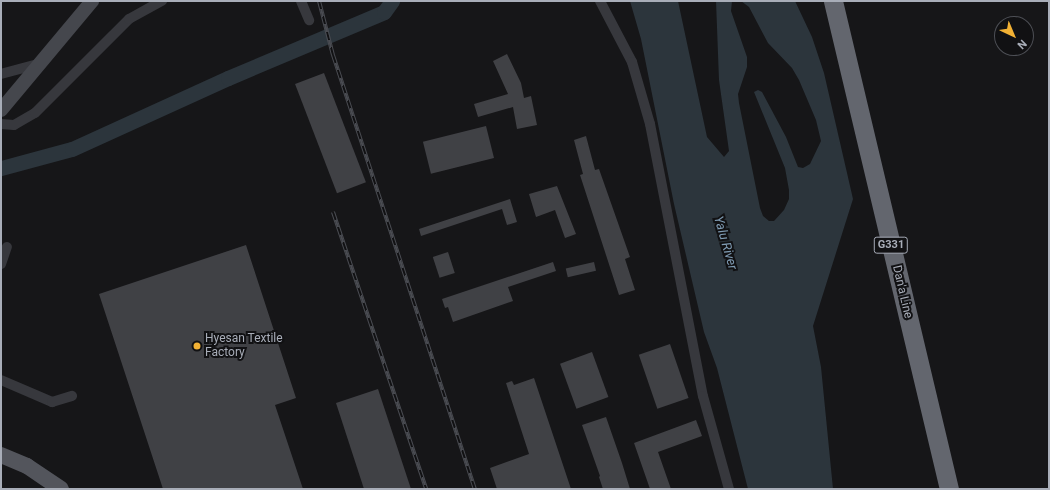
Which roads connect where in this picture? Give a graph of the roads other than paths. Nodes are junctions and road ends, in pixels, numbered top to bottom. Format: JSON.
{"nodes":[{"id":1,"x":92,"y":1,"type":"edge"},
{"id":2,"x":162,"y":1,"type":"edge"},
{"id":3,"x":302,"y":1,"type":"edge"},
{"id":4,"x":600,"y":1,"type":"edge"},
{"id":5,"x":833,"y":1,"type":"edge"},
{"id":6,"x":309,"y":20,"type":"dead end"},
{"id":7,"x":38,"y":64,"type":"junction"},
{"id":8,"x":1,"y":74,"type":"edge"},
{"id":9,"x":1,"y":110,"type":"edge"},
{"id":10,"x":1,"y":124,"type":"edge"},
{"id":11,"x":7,"y":247,"type":"dead end"},
{"id":12,"x":1,"y":264,"type":"edge"},
{"id":13,"x":1,"y":380,"type":"edge"},
{"id":14,"x":72,"y":396,"type":"dead end"},
{"id":15,"x":1,"y":455,"type":"edge"},
{"id":16,"x":61,"y":489,"type":"edge"},
{"id":17,"x":729,"y":489,"type":"edge"},
{"id":18,"x":949,"y":489,"type":"edge"}],
"edges":[{"from":1,"to":7,"type":"main road"},
{"from":2,"to":10,"type":"street"},
{"from":3,"to":6,"type":"street"},
{"from":4,"to":17,"type":"street"},
{"from":5,"to":18,"type":"highway","name":"Dan'a Line","number":"G331"},
{"from":7,"to":8,"type":"street"},
{"from":7,"to":9,"type":"main road"},
{"from":11,"to":12,"type":"street"},
{"from":13,"to":14,"type":"street"},
{"from":15,"to":16,"type":"main road"}]}
